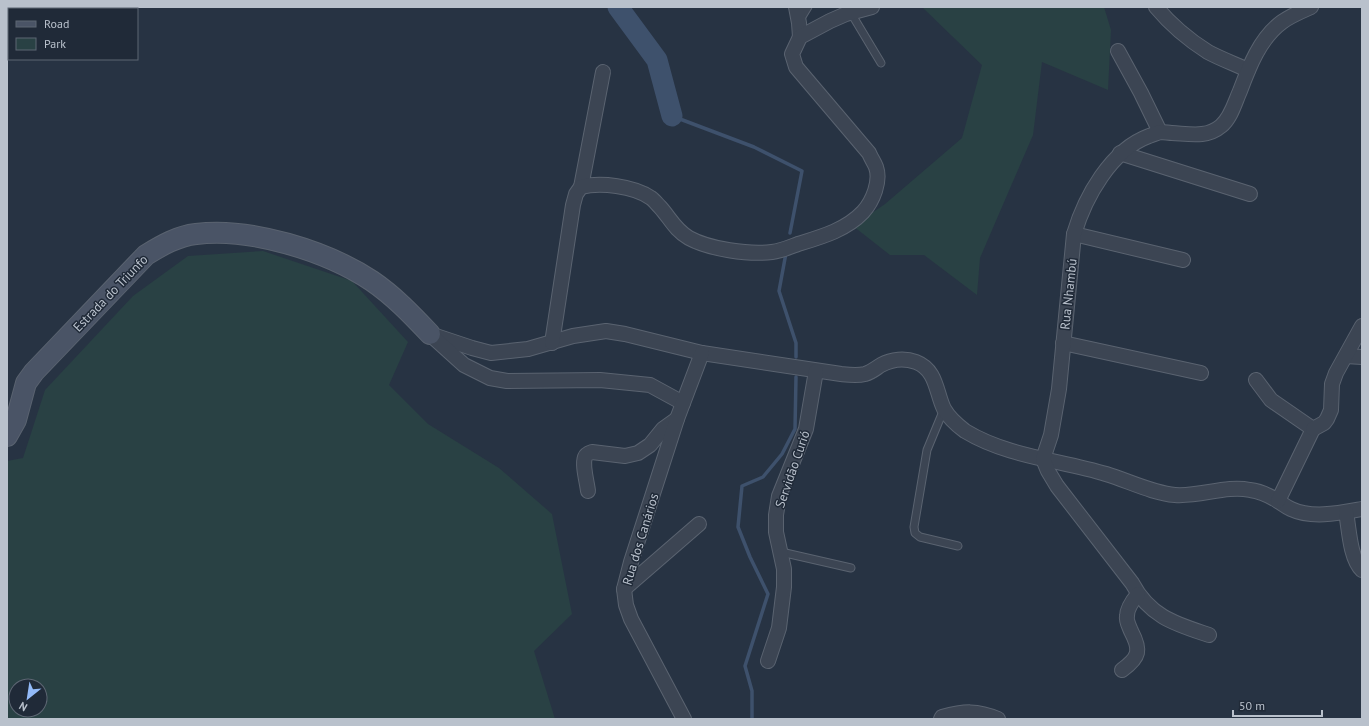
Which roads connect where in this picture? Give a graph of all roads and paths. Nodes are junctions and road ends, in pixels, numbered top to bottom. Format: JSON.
{"nodes":[{"id":1,"x":796,"y":7,"type":"edge"},
{"id":2,"x":808,"y":7,"type":"edge"},
{"id":3,"x":872,"y":7,"type":"edge"},
{"id":4,"x":1156,"y":7,"type":"edge"},
{"id":5,"x":1311,"y":7,"type":"edge"},
{"id":6,"x":851,"y":13,"type":"junction"},
{"id":7,"x":799,"y":23,"type":"junction"},
{"id":8,"x":800,"y":37,"type":"junction"},
{"id":9,"x":1118,"y":51,"type":"dead end"},
{"id":10,"x":880,"y":63,"type":"dead end"},
{"id":11,"x":1248,"y":70,"type":"junction"},
{"id":12,"x":603,"y":72,"type":"dead end"},
{"id":13,"x":1160,"y":132,"type":"junction"},
{"id":14,"x":1120,"y":153,"type":"junction"},
{"id":15,"x":581,"y":187,"type":"junction"},
{"id":16,"x":1250,"y":194,"type":"dead end"},
{"id":17,"x":1074,"y":234,"type":"junction"},
{"id":18,"x":1183,"y":260,"type":"dead end"},
{"id":19,"x":1362,"y":326,"type":"edge"},
{"id":20,"x":430,"y":334,"type":"junction"},
{"id":21,"x":552,"y":342,"type":"junction"},
{"id":22,"x":1063,"y":343,"type":"junction"},
{"id":23,"x":702,"y":353,"type":"junction"},
{"id":24,"x":1346,"y":356,"type":"junction"},
{"id":25,"x":1362,"y":357,"type":"edge"},
{"id":26,"x":816,"y":371,"type":"junction"},
{"id":27,"x":1201,"y":373,"type":"dead end"},
{"id":28,"x":1256,"y":380,"type":"dead end"},
{"id":29,"x":683,"y":403,"type":"junction"},
{"id":30,"x":944,"y":409,"type":"junction"},
{"id":31,"x":677,"y":420,"type":"junction"},
{"id":32,"x":1313,"y":429,"type":"junction"},
{"id":33,"x":7,"y":436,"type":"edge"},
{"id":34,"x":1043,"y":459,"type":"junction"},
{"id":35,"x":588,"y":491,"type":"dead end"},
{"id":36,"x":1278,"y":501,"type":"junction"},
{"id":37,"x":1362,"y":509,"type":"edge"},
{"id":38,"x":1346,"y":512,"type":"junction"},
{"id":39,"x":699,"y":524,"type":"dead end"},
{"id":40,"x":958,"y":546,"type":"dead end"},
{"id":41,"x":781,"y":552,"type":"junction"},
{"id":42,"x":851,"y":568,"type":"dead end"},
{"id":43,"x":1362,"y":570,"type":"edge"},
{"id":44,"x":624,"y":589,"type":"junction"},
{"id":45,"x":1138,"y":594,"type":"junction"},
{"id":46,"x":1209,"y":636,"type":"dead end"},
{"id":47,"x":768,"y":661,"type":"dead end"},
{"id":48,"x":1122,"y":670,"type":"dead end"},
{"id":49,"x":684,"y":719,"type":"edge"},
{"id":50,"x":941,"y":719,"type":"edge"},
{"id":51,"x":998,"y":719,"type":"edge"}],
"edges":[{"from":1,"to":7,"type":"street"},
{"from":2,"to":7,"type":"lane"},
{"from":3,"to":6,"type":"street"},
{"from":4,"to":11,"type":"street"},
{"from":5,"to":11,"type":"street","name":"Rua Nhambú"},
{"from":6,"to":8,"type":"street"},
{"from":6,"to":10,"type":"lane"},
{"from":7,"to":8,"type":"street"},
{"from":8,"to":15,"type":"street"},
{"from":9,"to":13,"type":"street"},
{"from":11,"to":13,"type":"street","name":"Rua Nhambú"},
{"from":12,"to":15,"type":"street"},
{"from":13,"to":14,"type":"street","name":"Rua Nhambú"},
{"from":14,"to":16,"type":"street"},
{"from":14,"to":17,"type":"street","name":"Rua Nhambú"},
{"from":15,"to":21,"type":"street"},
{"from":17,"to":18,"type":"street"},
{"from":17,"to":22,"type":"street","name":"Rua Nhambú"},
{"from":19,"to":24,"type":"street"},
{"from":20,"to":21,"type":"street"},
{"from":20,"to":29,"type":"street"},
{"from":20,"to":33,"type":"street","name":"Estrada do Triunfo"},
{"from":21,"to":23,"type":"street"},
{"from":22,"to":27,"type":"street"},
{"from":22,"to":34,"type":"street","name":"Rua Nhambú"},
{"from":23,"to":26,"type":"street"},
{"from":23,"to":29,"type":"street","name":"Rua dos Canários"},
{"from":24,"to":25,"type":"street"},
{"from":24,"to":32,"type":"street"},
{"from":26,"to":30,"type":"street"},
{"from":26,"to":41,"type":"street","name":"Servidão Curió"},
{"from":28,"to":32,"type":"street"},
{"from":29,"to":31,"type":"street","name":"Rua dos Canários"},
{"from":30,"to":34,"type":"street"},
{"from":30,"to":40,"type":"lane"},
{"from":31,"to":35,"type":"street"},
{"from":31,"to":44,"type":"street","name":"Rua dos Canários"},
{"from":32,"to":36,"type":"street"},
{"from":34,"to":36,"type":"street"},
{"from":34,"to":45,"type":"street"},
{"from":36,"to":38,"type":"street"},
{"from":37,"to":38,"type":"street"},
{"from":38,"to":43,"type":"street"},
{"from":39,"to":44,"type":"street"},
{"from":41,"to":42,"type":"lane"},
{"from":41,"to":47,"type":"street","name":"Servidão Curió"},
{"from":44,"to":49,"type":"street","name":"Rua dos Canários"},
{"from":45,"to":46,"type":"street"},
{"from":45,"to":48,"type":"street"},
{"from":50,"to":51,"type":"street"}]}
